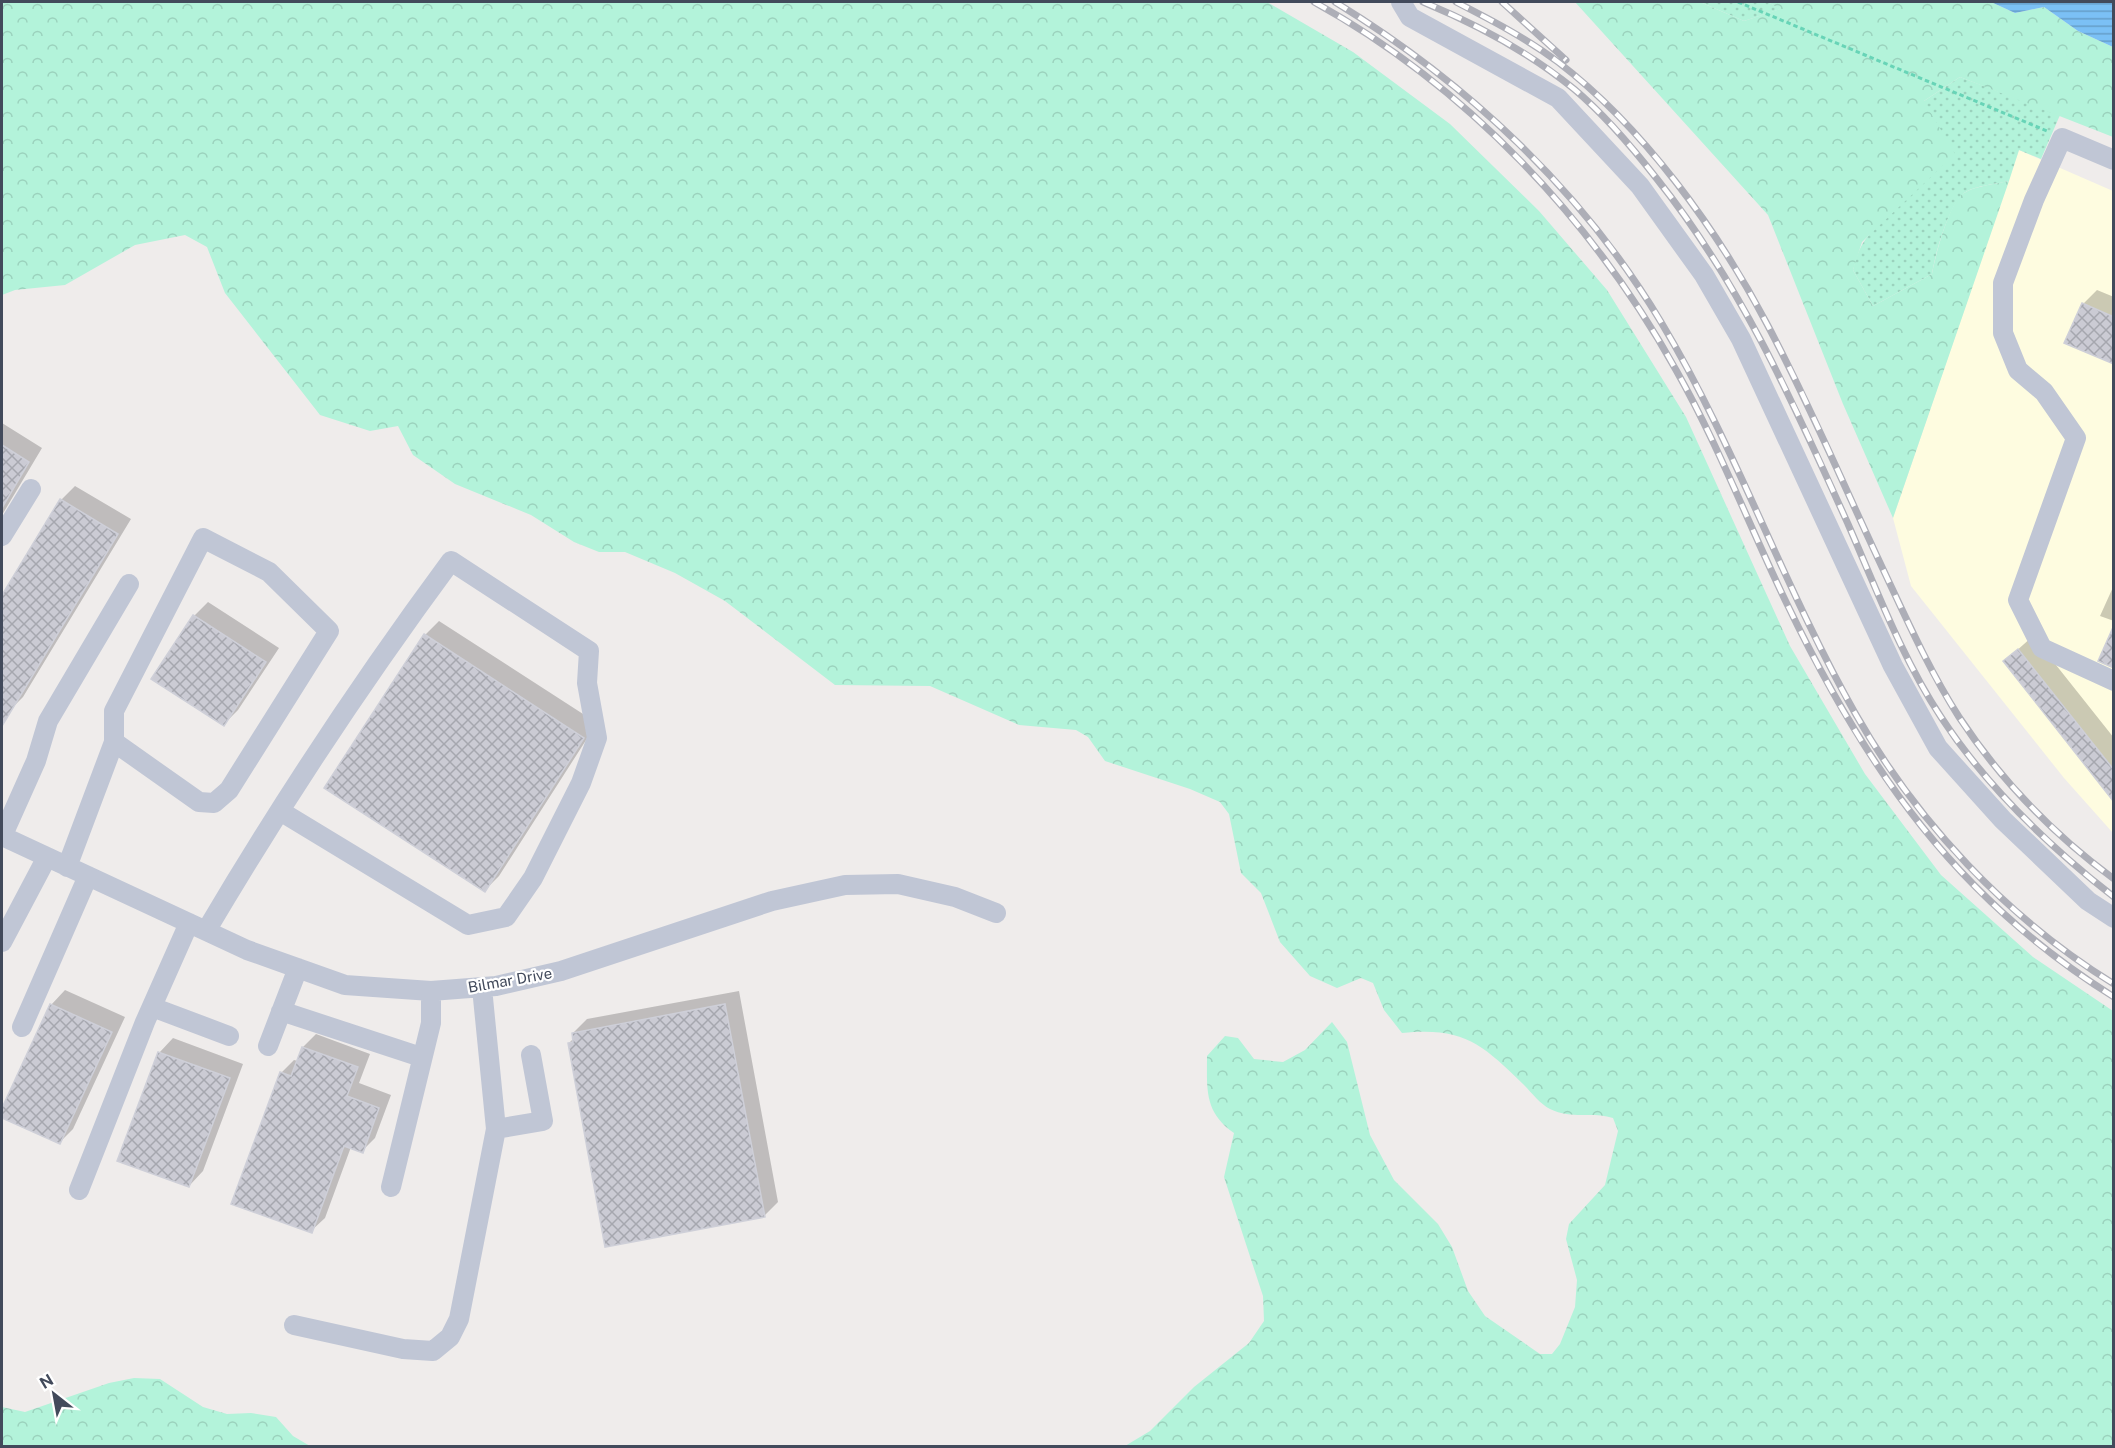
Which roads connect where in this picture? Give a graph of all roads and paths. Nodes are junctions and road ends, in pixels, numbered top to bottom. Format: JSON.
{"nodes":[{"id":1,"x":1401,"y":2,"type":"edge"},
{"id":2,"x":1738,"y":2,"type":"edge"},
{"id":3,"x":2062,"y":138,"type":"junction"},
{"id":4,"x":2114,"y":160,"type":"edge"},
{"id":5,"x":31,"y":489,"type":"dead end"},
{"id":6,"x":2,"y":536,"type":"edge"},
{"id":7,"x":129,"y":584,"type":"dead end"},
{"id":8,"x":2114,"y":681,"type":"edge"},
{"id":9,"x":114,"y":742,"type":"junction"},
{"id":10,"x":280,"y":811,"type":"junction"},
{"id":11,"x":2,"y":837,"type":"edge"},
{"id":12,"x":47,"y":857,"type":"junction"},
{"id":13,"x":67,"y":867,"type":"junction"},
{"id":14,"x":88,"y":876,"type":"junction"},
{"id":15,"x":996,"y":913,"type":"dead end"},
{"id":16,"x":2114,"y":918,"type":"edge"},
{"id":17,"x":197,"y":927,"type":"junction"},
{"id":18,"x":2,"y":942,"type":"edge"},
{"id":19,"x":298,"y":968,"type":"junction"},
{"id":20,"x":482,"y":988,"type":"junction"},
{"id":21,"x":431,"y":991,"type":"junction"},
{"id":22,"x":152,"y":1007,"type":"junction"},
{"id":23,"x":281,"y":1011,"type":"junction"},
{"id":24,"x":22,"y":1027,"type":"dead end"},
{"id":25,"x":229,"y":1036,"type":"dead end"},
{"id":26,"x":268,"y":1046,"type":"dead end"},
{"id":27,"x":531,"y":1055,"type":"dead end"},
{"id":28,"x":421,"y":1057,"type":"junction"},
{"id":29,"x":496,"y":1129,"type":"junction"},
{"id":30,"x":391,"y":1187,"type":"dead end"},
{"id":31,"x":79,"y":1190,"type":"dead end"},
{"id":32,"x":294,"y":1325,"type":"dead end"}],
"edges":[{"from":1,"to":16,"type":"street"},
{"from":2,"to":3,"type":"path"},
{"from":3,"to":4,"type":"street"},
{"from":3,"to":8,"type":"street"},
{"from":5,"to":6,"type":"street"},
{"from":7,"to":11,"type":"street"},
{"from":9,"to":9,"type":"street"},
{"from":9,"to":13,"type":"street"},
{"from":10,"to":10,"type":"street"},
{"from":10,"to":17,"type":"street"},
{"from":11,"to":12,"type":"street","name":"Bilmar Drive"},
{"from":12,"to":13,"type":"street","name":"Bilmar Drive"},
{"from":12,"to":18,"type":"street"},
{"from":13,"to":14,"type":"street","name":"Bilmar Drive"},
{"from":14,"to":17,"type":"street","name":"Bilmar Drive"},
{"from":14,"to":24,"type":"street"},
{"from":15,"to":20,"type":"street","name":"Bilmar Drive"},
{"from":17,"to":19,"type":"street","name":"Bilmar Drive"},
{"from":17,"to":22,"type":"street"},
{"from":19,"to":21,"type":"street","name":"Bilmar Drive"},
{"from":19,"to":23,"type":"street"},
{"from":20,"to":21,"type":"street","name":"Bilmar Drive"},
{"from":20,"to":29,"type":"street"},
{"from":21,"to":28,"type":"street"},
{"from":22,"to":25,"type":"street"},
{"from":22,"to":31,"type":"street"},
{"from":23,"to":26,"type":"street"},
{"from":23,"to":28,"type":"street"},
{"from":27,"to":29,"type":"street"},
{"from":28,"to":30,"type":"street"},
{"from":29,"to":32,"type":"street"}]}
